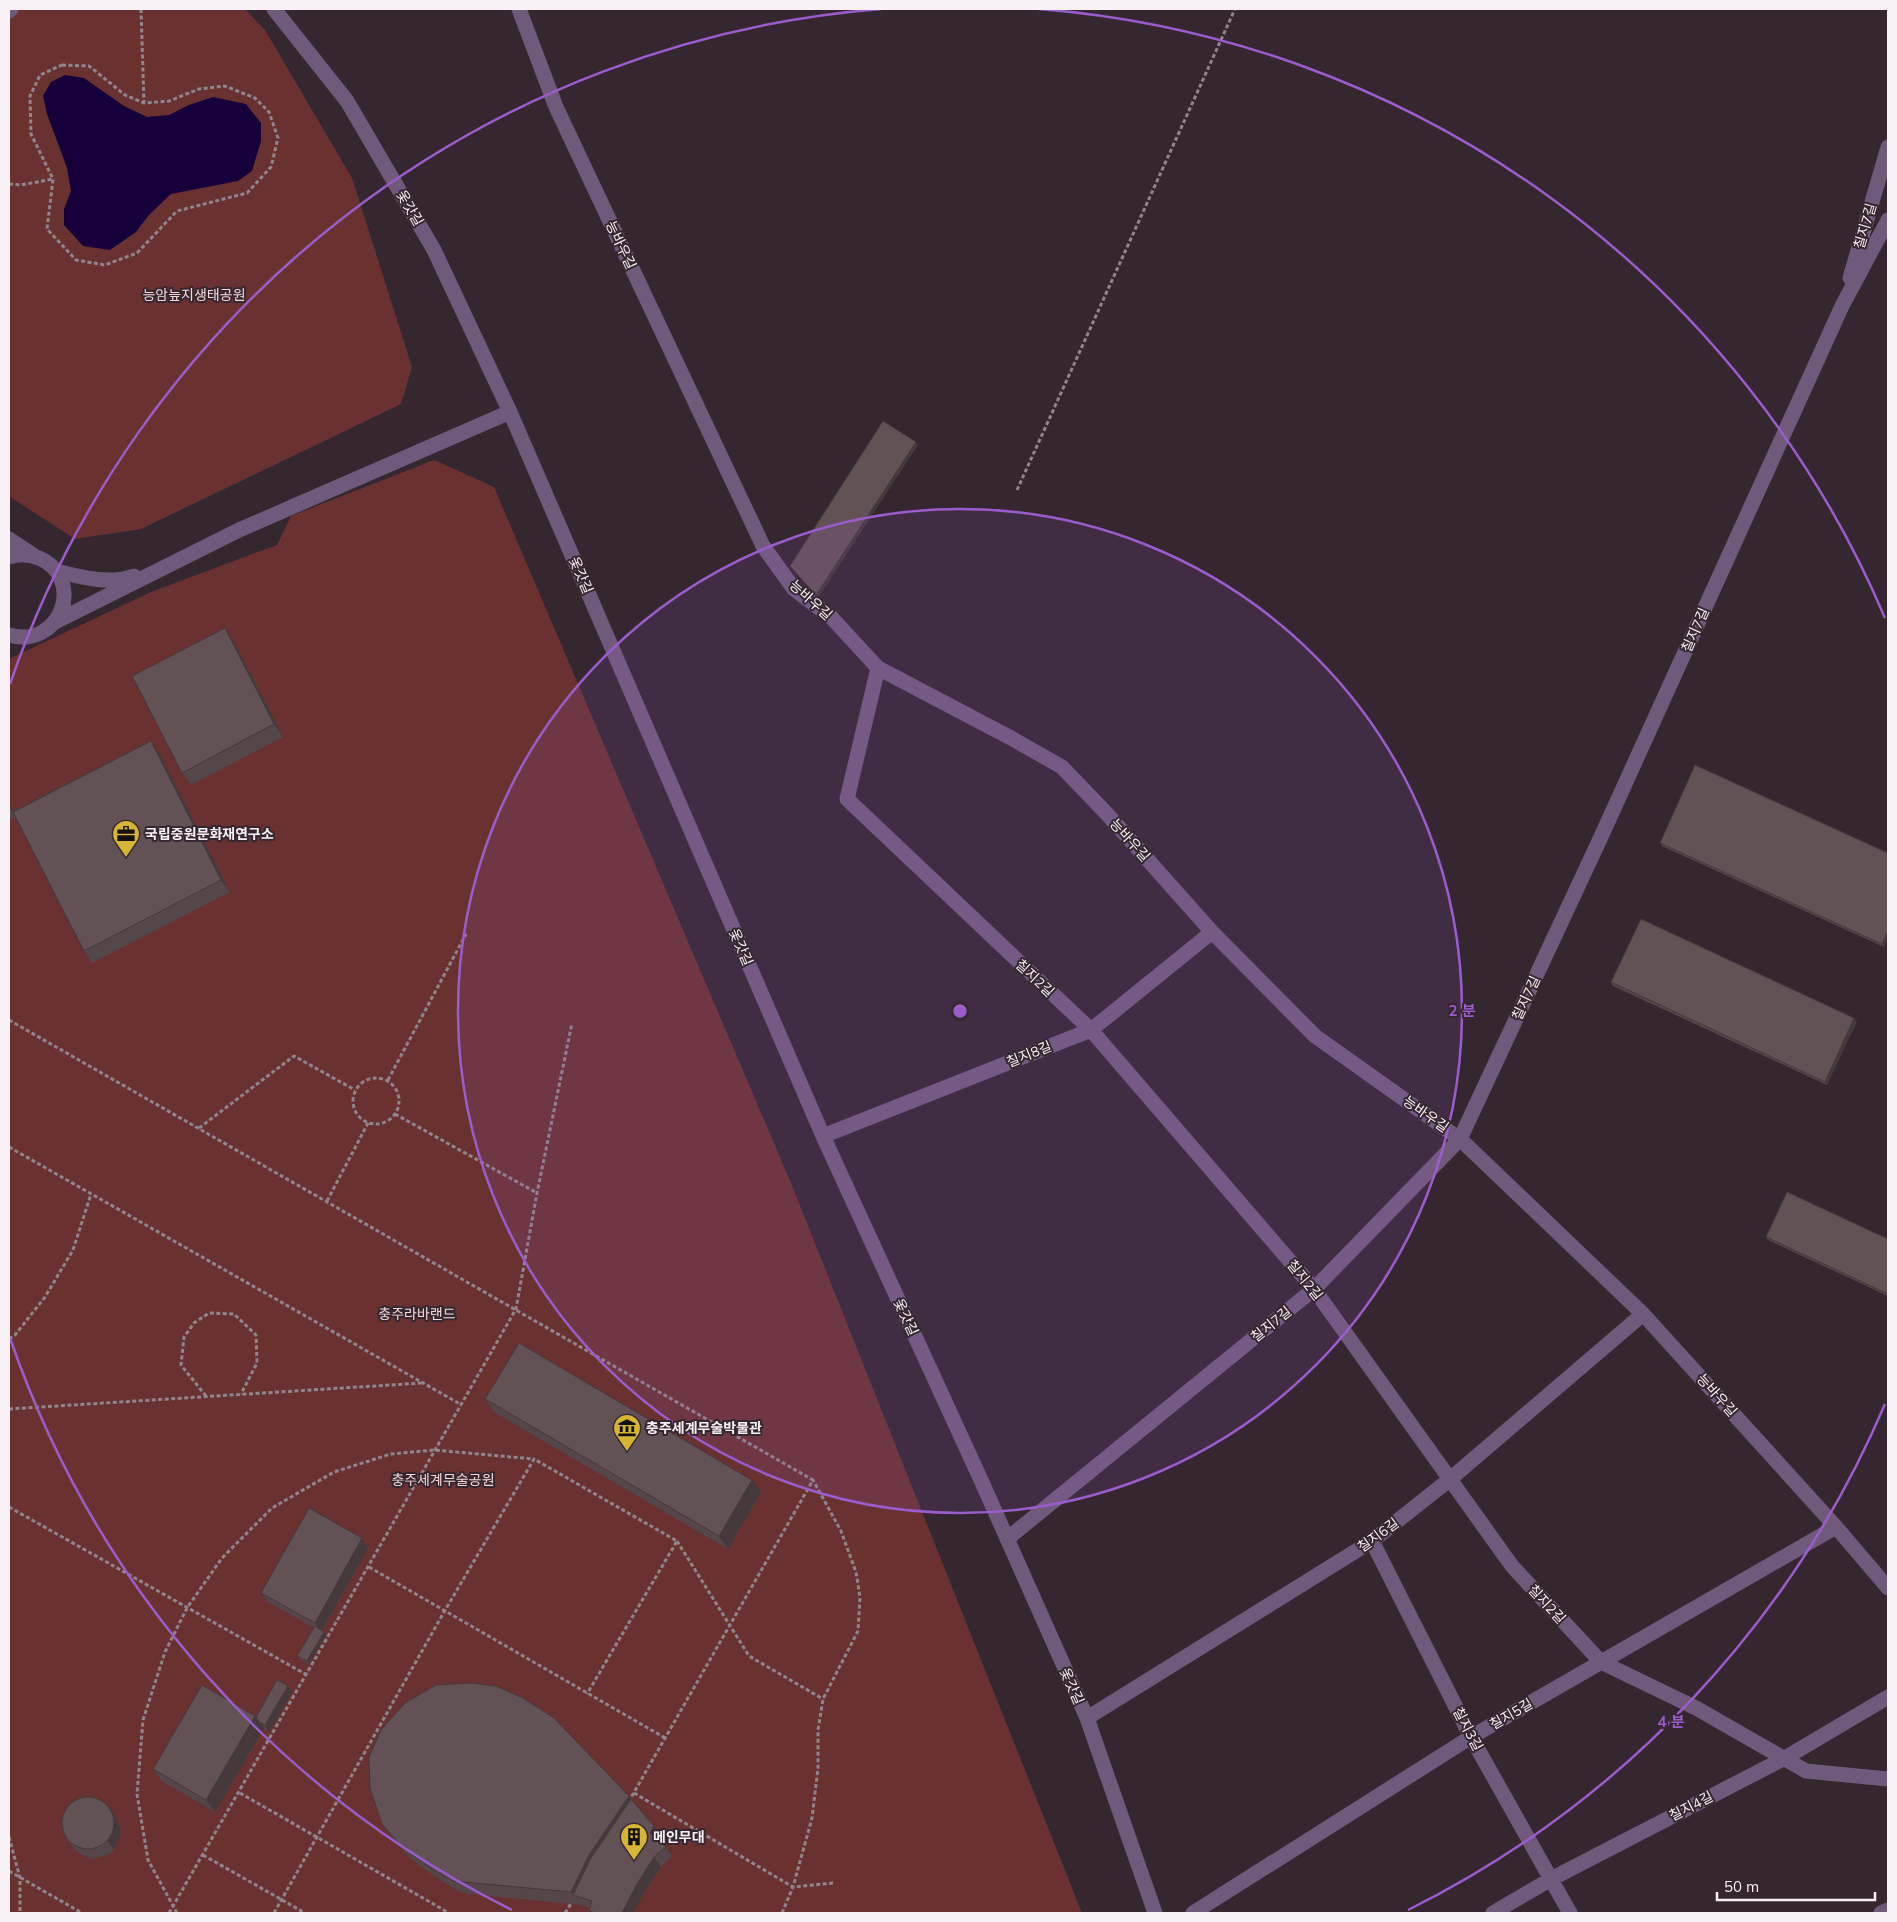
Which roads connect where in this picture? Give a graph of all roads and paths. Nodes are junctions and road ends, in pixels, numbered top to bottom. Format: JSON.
{"nodes":[{"id":1,"x":141,"y":9,"type":"edge"},
{"id":2,"x":274,"y":9,"type":"edge"},
{"id":3,"x":519,"y":9,"type":"edge"},
{"id":4,"x":1235,"y":9,"type":"edge"},
{"id":5,"x":144,"y":103,"type":"junction"},
{"id":6,"x":1888,"y":147,"type":"edge"},
{"id":7,"x":53,"y":179,"type":"junction"},
{"id":8,"x":9,"y":184,"type":"edge"},
{"id":9,"x":1888,"y":220,"type":"edge"},
{"id":10,"x":1842,"y":306,"type":"junction"},
{"id":11,"x":510,"y":412,"type":"junction"},
{"id":12,"x":1017,"y":490,"type":"dead end"},
{"id":13,"x":9,"y":539,"type":"edge"},
{"id":14,"x":34,"y":556,"type":"junction"},
{"id":15,"x":9,"y":557,"type":"edge"},
{"id":16,"x":166,"y":566,"type":"junction"},
{"id":17,"x":56,"y":571,"type":"junction"},
{"id":18,"x":55,"y":622,"type":"junction"},
{"id":19,"x":12,"y":638,"type":"edge"},
{"id":20,"x":878,"y":668,"type":"junction"},
{"id":21,"x":1212,"y":932,"type":"junction"},
{"id":22,"x":466,"y":934,"type":"dead end"},
{"id":23,"x":9,"y":1020,"type":"edge"},
{"id":24,"x":572,"y":1024,"type":"dead end"},
{"id":25,"x":1091,"y":1030,"type":"junction"},
{"id":26,"x":388,"y":1080,"type":"junction"},
{"id":27,"x":355,"y":1090,"type":"junction"},
{"id":28,"x":396,"y":1114,"type":"junction"},
{"id":29,"x":368,"y":1122,"type":"junction"},
{"id":30,"x":199,"y":1128,"type":"junction"},
{"id":31,"x":823,"y":1136,"type":"junction"},
{"id":32,"x":1460,"y":1139,"type":"junction"},
{"id":33,"x":9,"y":1147,"type":"edge"},
{"id":34,"x":537,"y":1193,"type":"junction"},
{"id":35,"x":91,"y":1194,"type":"junction"},
{"id":36,"x":327,"y":1201,"type":"junction"},
{"id":37,"x":1314,"y":1289,"type":"junction"},
{"id":38,"x":516,"y":1309,"type":"junction"},
{"id":39,"x":1643,"y":1314,"type":"junction"},
{"id":40,"x":9,"y":1339,"type":"edge"},
{"id":41,"x":423,"y":1383,"type":"junction"},
{"id":42,"x":241,"y":1394,"type":"junction"},
{"id":43,"x":206,"y":1396,"type":"junction"},
{"id":44,"x":460,"y":1404,"type":"junction"},
{"id":45,"x":9,"y":1409,"type":"edge"},
{"id":46,"x":434,"y":1450,"type":"junction"},
{"id":47,"x":534,"y":1459,"type":"junction"},
{"id":48,"x":813,"y":1480,"type":"junction"},
{"id":49,"x":1450,"y":1480,"type":"junction"},
{"id":50,"x":9,"y":1507,"type":"edge"},
{"id":51,"x":1836,"y":1527,"type":"junction"},
{"id":52,"x":1007,"y":1539,"type":"junction"},
{"id":53,"x":677,"y":1541,"type":"junction"},
{"id":54,"x":1372,"y":1541,"type":"junction"},
{"id":55,"x":369,"y":1567,"type":"junction"},
{"id":56,"x":1888,"y":1588,"type":"edge"},
{"id":57,"x":187,"y":1608,"type":"junction"},
{"id":58,"x":444,"y":1612,"type":"junction"},
{"id":59,"x":730,"y":1624,"type":"junction"},
{"id":60,"x":1601,"y":1662,"type":"junction"},
{"id":61,"x":307,"y":1675,"type":"junction"},
{"id":62,"x":587,"y":1694,"type":"junction"},
{"id":63,"x":1888,"y":1697,"type":"edge"},
{"id":64,"x":823,"y":1698,"type":"junction"},
{"id":65,"x":1086,"y":1718,"type":"junction"},
{"id":66,"x":1471,"y":1737,"type":"junction"},
{"id":67,"x":665,"y":1738,"type":"junction"},
{"id":68,"x":1785,"y":1758,"type":"junction"},
{"id":69,"x":1888,"y":1779,"type":"edge"},
{"id":70,"x":239,"y":1793,"type":"junction"},
{"id":71,"x":634,"y":1793,"type":"junction"},
{"id":72,"x":629,"y":1802,"type":"edge"},
{"id":73,"x":9,"y":1837,"type":"edge"},
{"id":74,"x":316,"y":1838,"type":"junction"},
{"id":75,"x":203,"y":1855,"type":"junction"},
{"id":76,"x":9,"y":1871,"type":"edge"},
{"id":77,"x":20,"y":1878,"type":"junction"},
{"id":78,"x":1551,"y":1879,"type":"junction"},
{"id":79,"x":833,"y":1883,"type":"dead end"},
{"id":80,"x":793,"y":1887,"type":"junction"},
{"id":81,"x":575,"y":1896,"type":"edge"},
{"id":82,"x":281,"y":1900,"type":"junction"},
{"id":83,"x":173,"y":1907,"type":"junction"},
{"id":84,"x":1888,"y":1910,"type":"edge"},
{"id":85,"x":20,"y":1913,"type":"edge"},
{"id":86,"x":82,"y":1913,"type":"edge"},
{"id":87,"x":169,"y":1913,"type":"edge"},
{"id":88,"x":177,"y":1913,"type":"edge"},
{"id":89,"x":274,"y":1913,"type":"edge"},
{"id":90,"x":305,"y":1913,"type":"edge"},
{"id":91,"x":450,"y":1913,"type":"edge"},
{"id":92,"x":565,"y":1913,"type":"edge"},
{"id":93,"x":782,"y":1913,"type":"edge"},
{"id":94,"x":1156,"y":1913,"type":"edge"},
{"id":95,"x":1193,"y":1913,"type":"edge"},
{"id":96,"x":1493,"y":1913,"type":"edge"},
{"id":97,"x":1570,"y":1913,"type":"edge"},
{"id":98,"x":1881,"y":1913,"type":"edge"}],
"edges":[{"from":1,"to":5,"type":"path"},
{"from":2,"to":11,"type":"street","name":"옻갓길"},
{"from":3,"to":20,"type":"street","name":"능바우길"},
{"from":4,"to":12,"type":"path"},
{"from":5,"to":7,"type":"path"},
{"from":5,"to":7,"type":"path"},
{"from":6,"to":10,"type":"street","name":"칠지7길"},
{"from":7,"to":8,"type":"path"},
{"from":9,"to":10,"type":"street","name":"칠지7길"},
{"from":10,"to":32,"type":"street","name":"칠지7길"},
{"from":11,"to":16,"type":"street"},
{"from":11,"to":31,"type":"street","name":"옻갓길"},
{"from":13,"to":14,"type":"street"},
{"from":14,"to":15,"type":"street"},
{"from":14,"to":17,"type":"street"},
{"from":16,"to":17,"type":"street"},
{"from":16,"to":18,"type":"street"},
{"from":17,"to":18,"type":"street"},
{"from":18,"to":19,"type":"street"},
{"from":20,"to":21,"type":"street","name":"능바우길"},
{"from":20,"to":25,"type":"street","name":"칠지2길"},
{"from":21,"to":25,"type":"street","name":"칠지8길"},
{"from":21,"to":32,"type":"street","name":"능바우길"},
{"from":22,"to":26,"type":"path"},
{"from":23,"to":30,"type":"path"},
{"from":24,"to":34,"type":"path"},
{"from":25,"to":31,"type":"street","name":"칠지8길"},
{"from":25,"to":37,"type":"street","name":"칠지2길"},
{"from":26,"to":27,"type":"path"},
{"from":26,"to":28,"type":"path"},
{"from":27,"to":29,"type":"path"},
{"from":27,"to":30,"type":"path"},
{"from":28,"to":29,"type":"path"},
{"from":28,"to":34,"type":"path"},
{"from":29,"to":36,"type":"path"},
{"from":30,"to":36,"type":"path"},
{"from":31,"to":52,"type":"street","name":"옻갓길"},
{"from":32,"to":37,"type":"street","name":"칠지7길"},
{"from":32,"to":39,"type":"street","name":"능바우길"},
{"from":33,"to":35,"type":"path"},
{"from":34,"to":38,"type":"path"},
{"from":35,"to":40,"type":"path"},
{"from":35,"to":41,"type":"path"},
{"from":36,"to":38,"type":"path"},
{"from":37,"to":49,"type":"street","name":"칠지2길"},
{"from":37,"to":52,"type":"street","name":"칠지7길"},
{"from":38,"to":44,"type":"path"},
{"from":38,"to":48,"type":"path"},
{"from":39,"to":49,"type":"street","name":"칠지6길"},
{"from":39,"to":51,"type":"street","name":"능바우길"},
{"from":41,"to":42,"type":"path"},
{"from":41,"to":44,"type":"path"},
{"from":42,"to":43,"type":"path"},
{"from":42,"to":43,"type":"path"},
{"from":43,"to":45,"type":"path"},
{"from":44,"to":46,"type":"path"},
{"from":46,"to":47,"type":"path"},
{"from":46,"to":55,"type":"path"},
{"from":46,"to":57,"type":"path"},
{"from":47,"to":53,"type":"path"},
{"from":47,"to":58,"type":"path"},
{"from":48,"to":59,"type":"path"},
{"from":48,"to":64,"type":"path"},
{"from":49,"to":54,"type":"street","name":"칠지6길"},
{"from":49,"to":60,"type":"street","name":"칠지2길"},
{"from":50,"to":57,"type":"path"},
{"from":51,"to":56,"type":"street","name":"능바우길"},
{"from":51,"to":60,"type":"street","name":"칠지5길"},
{"from":52,"to":65,"type":"street","name":"옻갓길"},
{"from":53,"to":59,"type":"path"},
{"from":53,"to":62,"type":"path"},
{"from":54,"to":65,"type":"street","name":"칠지6길"},
{"from":54,"to":66,"type":"street","name":"칠지3길"},
{"from":55,"to":58,"type":"path"},
{"from":55,"to":61,"type":"path"},
{"from":57,"to":61,"type":"path"},
{"from":57,"to":83,"type":"path"},
{"from":58,"to":62,"type":"path"},
{"from":58,"to":74,"type":"path"},
{"from":59,"to":64,"type":"path"},
{"from":59,"to":67,"type":"path"},
{"from":60,"to":66,"type":"street","name":"칠지5길"},
{"from":60,"to":68,"type":"street","name":"칠지2길"},
{"from":61,"to":70,"type":"path"},
{"from":62,"to":67,"type":"path"},
{"from":63,"to":68,"type":"street","name":"칠지4길"},
{"from":64,"to":80,"type":"path"},
{"from":65,"to":94,"type":"street","name":"옻갓길"},
{"from":66,"to":78,"type":"street","name":"칠지3길"},
{"from":66,"to":95,"type":"street","name":"칠지5길"},
{"from":67,"to":71,"type":"path"},
{"from":68,"to":69,"type":"street","name":"칠지2길"},
{"from":68,"to":78,"type":"street","name":"칠지4길"},
{"from":70,"to":74,"type":"path"},
{"from":70,"to":75,"type":"path"},
{"from":71,"to":72,"type":"path"},
{"from":71,"to":80,"type":"path"},
{"from":73,"to":77,"type":"path"},
{"from":74,"to":82,"type":"path"},
{"from":74,"to":91,"type":"path"},
{"from":75,"to":82,"type":"path"},
{"from":75,"to":83,"type":"path"},
{"from":76,"to":77,"type":"path"},
{"from":77,"to":85,"type":"path"},
{"from":77,"to":86,"type":"path"},
{"from":78,"to":96,"type":"street","name":"칠지4길"},
{"from":78,"to":97,"type":"street","name":"칠지3길"},
{"from":79,"to":80,"type":"path"},
{"from":80,"to":93,"type":"path"},
{"from":81,"to":92,"type":"path"},
{"from":82,"to":89,"type":"path"},
{"from":82,"to":90,"type":"path"},
{"from":83,"to":87,"type":"path"},
{"from":83,"to":88,"type":"path"},
{"from":84,"to":98,"type":"street"}]}
